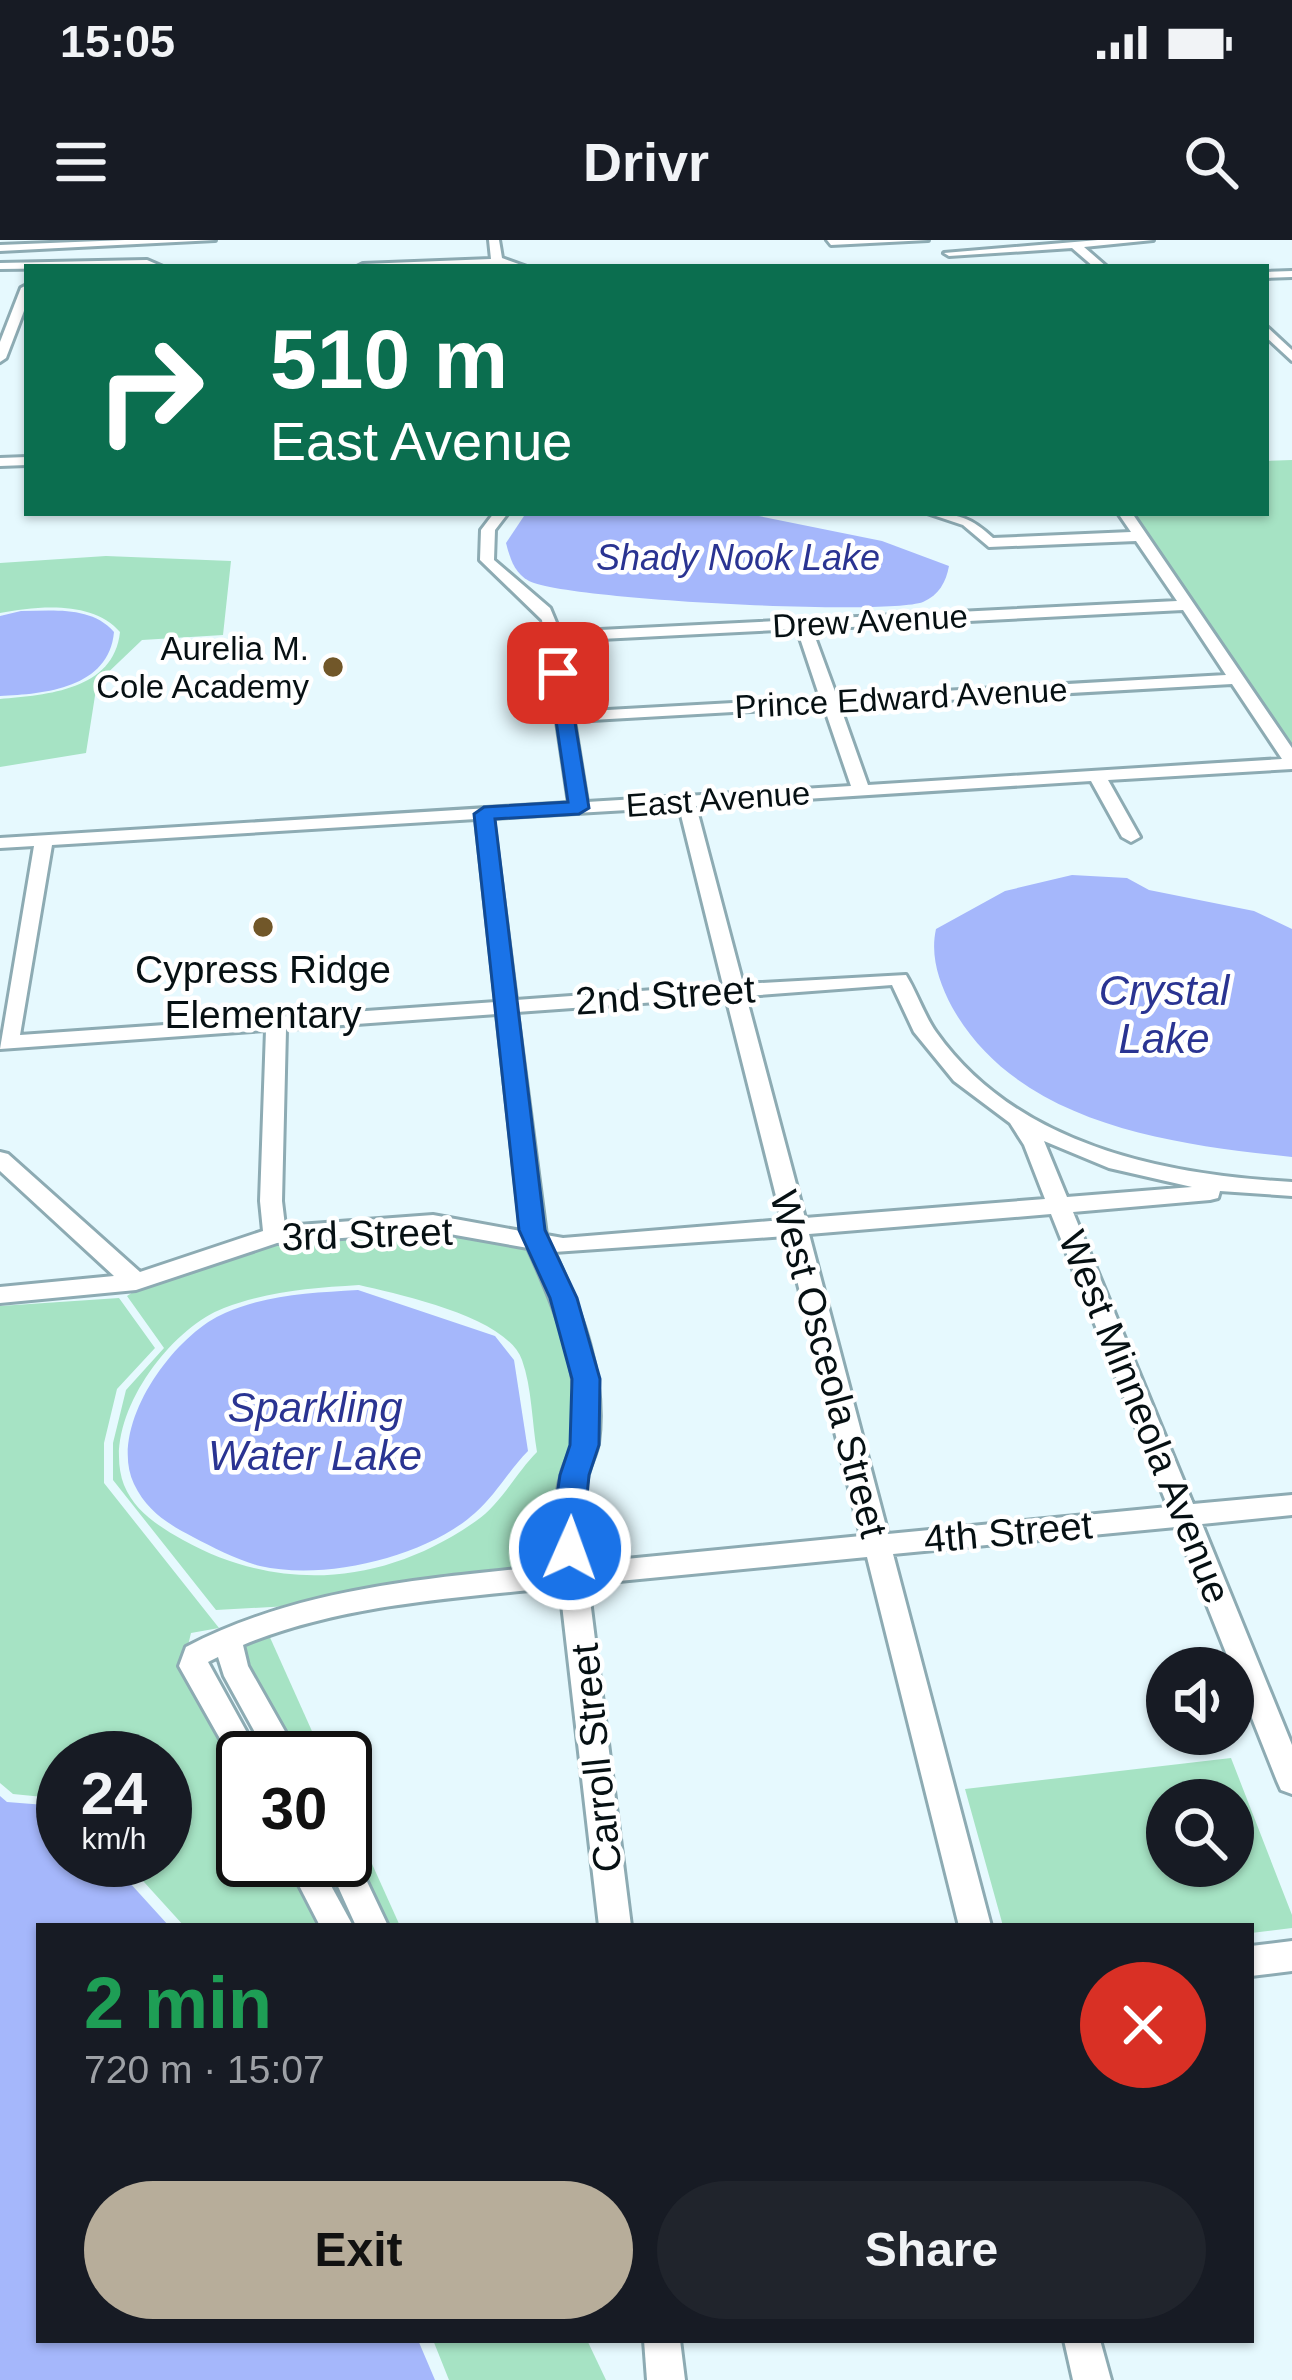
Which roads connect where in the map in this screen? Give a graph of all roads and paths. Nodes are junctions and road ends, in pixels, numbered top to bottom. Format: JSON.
{"nodes":[{"id":1,"x":210,"y":240,"type":"edge"},
{"id":2,"x":494,"y":240,"type":"edge"},
{"id":3,"x":923,"y":240,"type":"edge"},
{"id":4,"x":940,"y":240,"type":"edge"},
{"id":5,"x":1148,"y":240,"type":"edge"},
{"id":6,"x":831,"y":242,"type":"edge"},
{"id":7,"x":1092,"y":242,"type":"edge"},
{"id":8,"x":43,"y":246,"type":"junction"},
{"id":9,"x":1076,"y":246,"type":"junction"},
{"id":10,"x":0,"y":248,"type":"edge"},
{"id":11,"x":949,"y":253,"type":"junction"},
{"id":12,"x":501,"y":262,"type":"junction"},
{"id":13,"x":36,"y":264,"type":"edge"},
{"id":14,"x":109,"y":264,"type":"edge"},
{"id":15,"x":149,"y":264,"type":"edge"},
{"id":16,"x":446,"y":264,"type":"edge"},
{"id":17,"x":509,"y":264,"type":"edge"},
{"id":18,"x":956,"y":264,"type":"edge"},
{"id":19,"x":1097,"y":264,"type":"edge"},
{"id":20,"x":24,"y":302,"type":"edge"},
{"id":21,"x":5,"y":303,"type":"dead end"},
{"id":22,"x":1269,"y":334,"type":"edge"},
{"id":23,"x":2,"y":352,"type":"edge"},
{"id":24,"x":1288,"y":360,"type":"edge"},
{"id":25,"x":499,"y":516,"type":"edge"},
{"id":26,"x":945,"y":516,"type":"edge"},
{"id":27,"x":1127,"y":516,"type":"edge"},
{"id":28,"x":1141,"y":536,"type":"junction"},
{"id":29,"x":1187,"y":605,"type":"junction"},
{"id":30,"x":803,"y":624,"type":"junction"},
{"id":31,"x":553,"y":638,"type":"junction"},
{"id":32,"x":1237,"y":679,"type":"junction"},
{"id":33,"x":831,"y":702,"type":"junction"},
{"id":34,"x":565,"y":717,"type":"junction"},
{"id":35,"x":1291,"y":765,"type":"edge"},
{"id":36,"x":1097,"y":776,"type":"junction"},
{"id":37,"x":861,"y":790,"type":"junction"},
{"id":38,"x":686,"y":801,"type":"junction"},
{"id":39,"x":579,"y":808,"type":"junction"},
{"id":40,"x":484,"y":814,"type":"junction"},
{"id":41,"x":1131,"y":837,"type":"dead end"},
{"id":42,"x":44,"y":841,"type":"junction"},
{"id":43,"x":0,"y":843,"type":"edge"},
{"id":44,"x":732,"y":991,"type":"junction"},
{"id":45,"x":506,"y":1006,"type":"junction"},
{"id":46,"x":276,"y":1023,"type":"junction"},
{"id":47,"x":4,"y":1042,"type":"edge"},
{"id":48,"x":1020,"y":1122,"type":"junction"},
{"id":49,"x":0,"y":1159,"type":"edge"},
{"id":50,"x":1292,"y":1189,"type":"edge"},
{"id":51,"x":1242,"y":1190,"type":"junction"},
{"id":52,"x":1060,"y":1206,"type":"junction"},
{"id":53,"x":792,"y":1227,"type":"junction"},
{"id":54,"x":275,"y":1235,"type":"junction"},
{"id":55,"x":538,"y":1243,"type":"junction"},
{"id":56,"x":136,"y":1282,"type":"junction"},
{"id":57,"x":0,"y":1295,"type":"edge"},
{"id":58,"x":1292,"y":1505,"type":"edge"},
{"id":59,"x":1185,"y":1515,"type":"junction"},
{"id":60,"x":876,"y":1544,"type":"junction"},
{"id":61,"x":575,"y":1574,"type":"junction"},
{"id":62,"x":228,"y":1639,"type":"junction"},
{"id":63,"x":231,"y":1731,"type":"edge"},
{"id":64,"x":270,"y":1731,"type":"edge"},
{"id":65,"x":1292,"y":1781,"type":"edge"},
{"id":66,"x":316,"y":1887,"type":"edge"},
{"id":67,"x":354,"y":1887,"type":"edge"},
{"id":68,"x":335,"y":1923,"type":"edge"},
{"id":69,"x":371,"y":1923,"type":"edge"},
{"id":70,"x":615,"y":1923,"type":"edge"},
{"id":71,"x":974,"y":1923,"type":"edge"},
{"id":72,"x":1292,"y":1956,"type":"edge"},
{"id":73,"x":1254,"y":1961,"type":"edge"},
{"id":74,"x":662,"y":2343,"type":"edge"},
{"id":75,"x":1083,"y":2343,"type":"edge"},
{"id":76,"x":666,"y":2380,"type":"edge"},
{"id":77,"x":1092,"y":2380,"type":"edge"}],
"edges":[{"from":1,"to":8,"type":"street"},
{"from":2,"to":12,"type":"street"},
{"from":3,"to":6,"type":"street"},
{"from":4,"to":11,"type":"street"},
{"from":5,"to":7,"type":"street"},
{"from":7,"to":9,"type":"street"},
{"from":8,"to":10,"type":"street"},
{"from":8,"to":13,"type":"street"},
{"from":9,"to":11,"type":"street"},
{"from":9,"to":19,"type":"street"},
{"from":11,"to":18,"type":"street"},
{"from":12,"to":16,"type":"street"},
{"from":12,"to":17,"type":"street"},
{"from":14,"to":15,"type":"street"},
{"from":20,"to":21,"type":"street"},
{"from":20,"to":23,"type":"street"},
{"from":22,"to":24,"type":"street"},
{"from":25,"to":31,"type":"street"},
{"from":26,"to":28,"type":"street"},
{"from":27,"to":28,"type":"street"},
{"from":28,"to":29,"type":"street"},
{"from":29,"to":30,"type":"street","name":"Drew Avenue"},
{"from":29,"to":32,"type":"street"},
{"from":30,"to":31,"type":"street","name":"Drew Avenue"},
{"from":30,"to":33,"type":"street"},
{"from":31,"to":34,"type":"street"},
{"from":32,"to":33,"type":"street","name":"Prince Edward Avenue"},
{"from":32,"to":35,"type":"street"},
{"from":33,"to":34,"type":"street","name":"Prince Edward Avenue"},
{"from":33,"to":37,"type":"street"},
{"from":34,"to":39,"type":"street"},
{"from":35,"to":36,"type":"street","name":"East Avenue"},
{"from":36,"to":37,"type":"street","name":"East Avenue"},
{"from":36,"to":41,"type":"street"},
{"from":37,"to":38,"type":"street","name":"East Avenue"},
{"from":38,"to":39,"type":"street","name":"East Avenue"},
{"from":38,"to":44,"type":"street","name":"West Osceola Street"},
{"from":39,"to":40,"type":"street","name":"East Avenue"},
{"from":40,"to":42,"type":"street","name":"East Avenue"},
{"from":40,"to":45,"type":"street","name":"Carroll Street"},
{"from":42,"to":43,"type":"street","name":"East Avenue"},
{"from":42,"to":47,"type":"street"},
{"from":44,"to":45,"type":"street","name":"2nd Street"},
{"from":44,"to":48,"type":"street","name":"2nd Street"},
{"from":44,"to":53,"type":"street","name":"West Osceola Street"},
{"from":45,"to":46,"type":"street","name":"2nd Street"},
{"from":45,"to":55,"type":"street","name":"Carroll Street"},
{"from":46,"to":47,"type":"street","name":"2nd Street"},
{"from":46,"to":54,"type":"street"},
{"from":48,"to":51,"type":"street"},
{"from":48,"to":52,"type":"street","name":"West Minneola Avenue"},
{"from":49,"to":56,"type":"street"},
{"from":50,"to":51,"type":"street"},
{"from":51,"to":52,"type":"street","name":"3rd Street"},
{"from":52,"to":53,"type":"street","name":"3rd Street"},
{"from":52,"to":59,"type":"street","name":"West Minneola Avenue"},
{"from":53,"to":55,"type":"street","name":"3rd Street"},
{"from":53,"to":60,"type":"street","name":"West Osceola Street"},
{"from":54,"to":55,"type":"street","name":"3rd Street"},
{"from":54,"to":56,"type":"street","name":"3rd Street"},
{"from":55,"to":61,"type":"street","name":"Carroll Street"},
{"from":56,"to":57,"type":"street","name":"3rd Street"},
{"from":58,"to":59,"type":"street","name":"4th Street"},
{"from":59,"to":60,"type":"street","name":"4th Street"},
{"from":59,"to":65,"type":"street","name":"West Minneola Avenue"},
{"from":60,"to":61,"type":"street","name":"4th Street"},
{"from":60,"to":71,"type":"street","name":"West Osceola Street"},
{"from":61,"to":62,"type":"street","name":"4th Street"},
{"from":61,"to":70,"type":"street","name":"Carroll Street"},
{"from":62,"to":63,"type":"street"},
{"from":62,"to":64,"type":"street"},
{"from":66,"to":68,"type":"street"},
{"from":67,"to":69,"type":"street"},
{"from":72,"to":73,"type":"street"},
{"from":74,"to":76,"type":"street"},
{"from":75,"to":77,"type":"street"}]}
